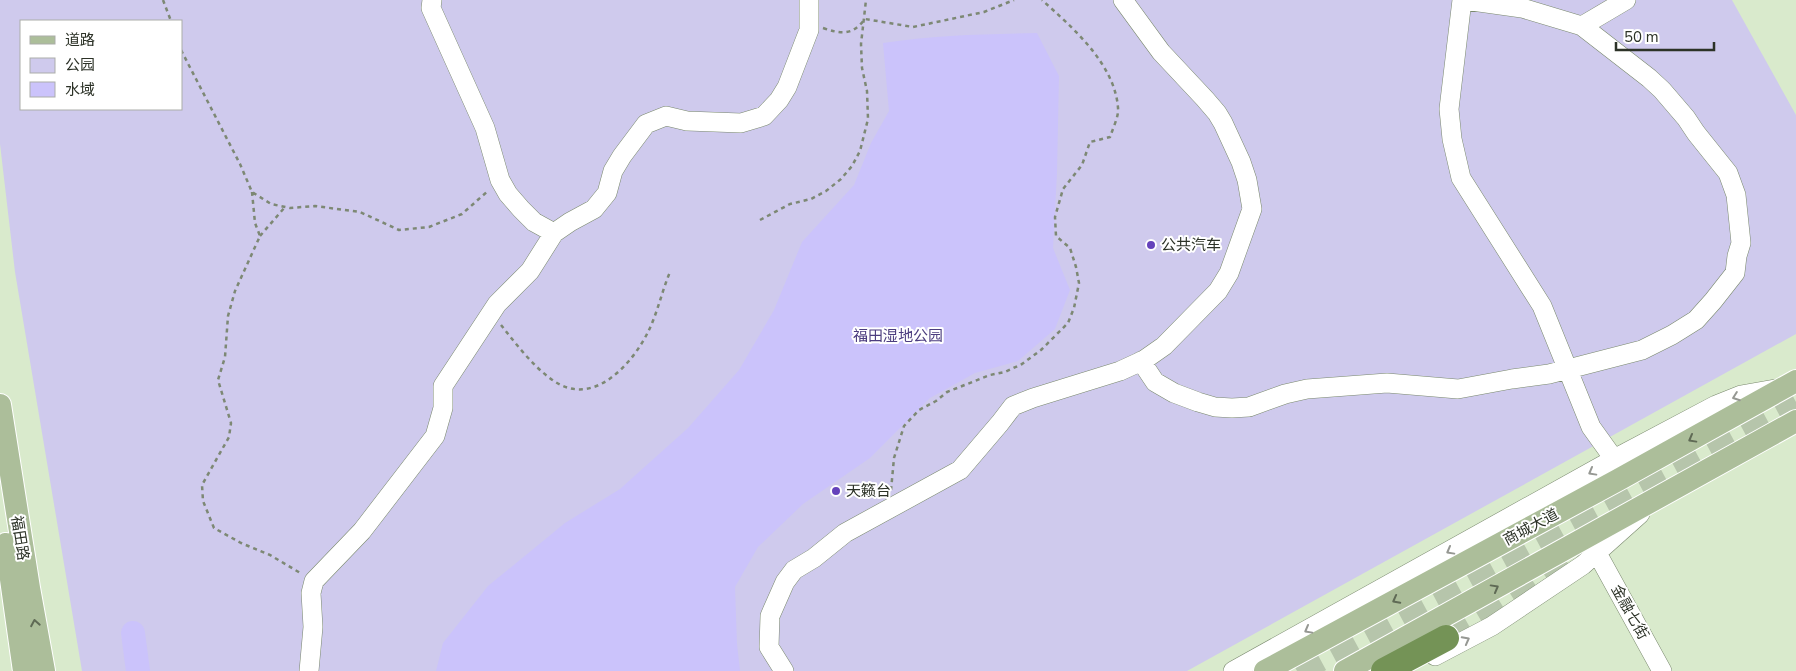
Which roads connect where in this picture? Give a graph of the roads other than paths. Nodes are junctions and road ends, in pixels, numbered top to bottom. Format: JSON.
{"nodes":[{"id":1,"x":432,"y":0,"type":"edge"},
{"id":2,"x":810,"y":0,"type":"edge"},
{"id":3,"x":1123,"y":0,"type":"edge"},
{"id":4,"x":1464,"y":0,"type":"edge"},
{"id":5,"x":1626,"y":0,"type":"edge"},
{"id":6,"x":1582,"y":26,"type":"junction"},
{"id":7,"x":554,"y":233,"type":"junction"},
{"id":8,"x":1141,"y":361,"type":"junction"},
{"id":9,"x":1569,"y":370,"type":"junction"},
{"id":10,"x":1790,"y":384,"type":"edge"},
{"id":11,"x":0,"y":405,"type":"edge"},
{"id":12,"x":1796,"y":421,"type":"edge"},
{"id":13,"x":3,"y":452,"type":"edge"},
{"id":14,"x":1614,"y":459,"type":"junction"},
{"id":15,"x":1659,"y":497,"type":"junction"},
{"id":16,"x":0,"y":503,"type":"edge"},
{"id":17,"x":1597,"y":552,"type":"junction"},
{"id":18,"x":1446,"y":638,"type":"tunnel mouth"},
{"id":19,"x":24,"y":671,"type":"edge"},
{"id":20,"x":44,"y":671,"type":"edge"},
{"id":21,"x":308,"y":671,"type":"edge"},
{"id":22,"x":784,"y":671,"type":"edge"},
{"id":23,"x":1233,"y":671,"type":"edge"},
{"id":24,"x":1265,"y":671,"type":"edge"},
{"id":25,"x":1345,"y":671,"type":"edge"},
{"id":26,"x":1384,"y":671,"type":"edge"},
{"id":27,"x":1408,"y":671,"type":"edge"},
{"id":28,"x":1662,"y":671,"type":"edge"}],
"edges":[{"from":1,"to":7,"type":"street"},
{"from":2,"to":7,"type":"street"},
{"from":3,"to":8,"type":"street"},
{"from":4,"to":6,"type":"street"},
{"from":4,"to":9,"type":"street"},
{"from":5,"to":6,"type":"street"},
{"from":6,"to":9,"type":"street"},
{"from":7,"to":21,"type":"street"},
{"from":8,"to":9,"type":"street"},
{"from":8,"to":22,"type":"street"},
{"from":9,"to":14,"type":"street"},
{"from":10,"to":14,"type":"street","one_way":true},
{"from":10,"to":24,"type":"main road","name":"商城大道","one_way":true},
{"from":11,"to":13,"type":"main road","name":"福田路"},
{"from":12,"to":15,"type":"main road"},
{"from":20,"to":13,"type":"main road","name":"福田路","one_way":true},
{"from":14,"to":23,"type":"street","one_way":true},
{"from":15,"to":17,"type":"street"},
{"from":25,"to":15,"type":"main road","one_way":true},
{"from":16,"to":19,"type":"main road","name":"福田路"},
{"from":27,"to":17,"type":"street","one_way":true},
{"from":17,"to":28,"type":"street","name":"金融七街"},
{"from":18,"to":26,"type":"highway"}]}
